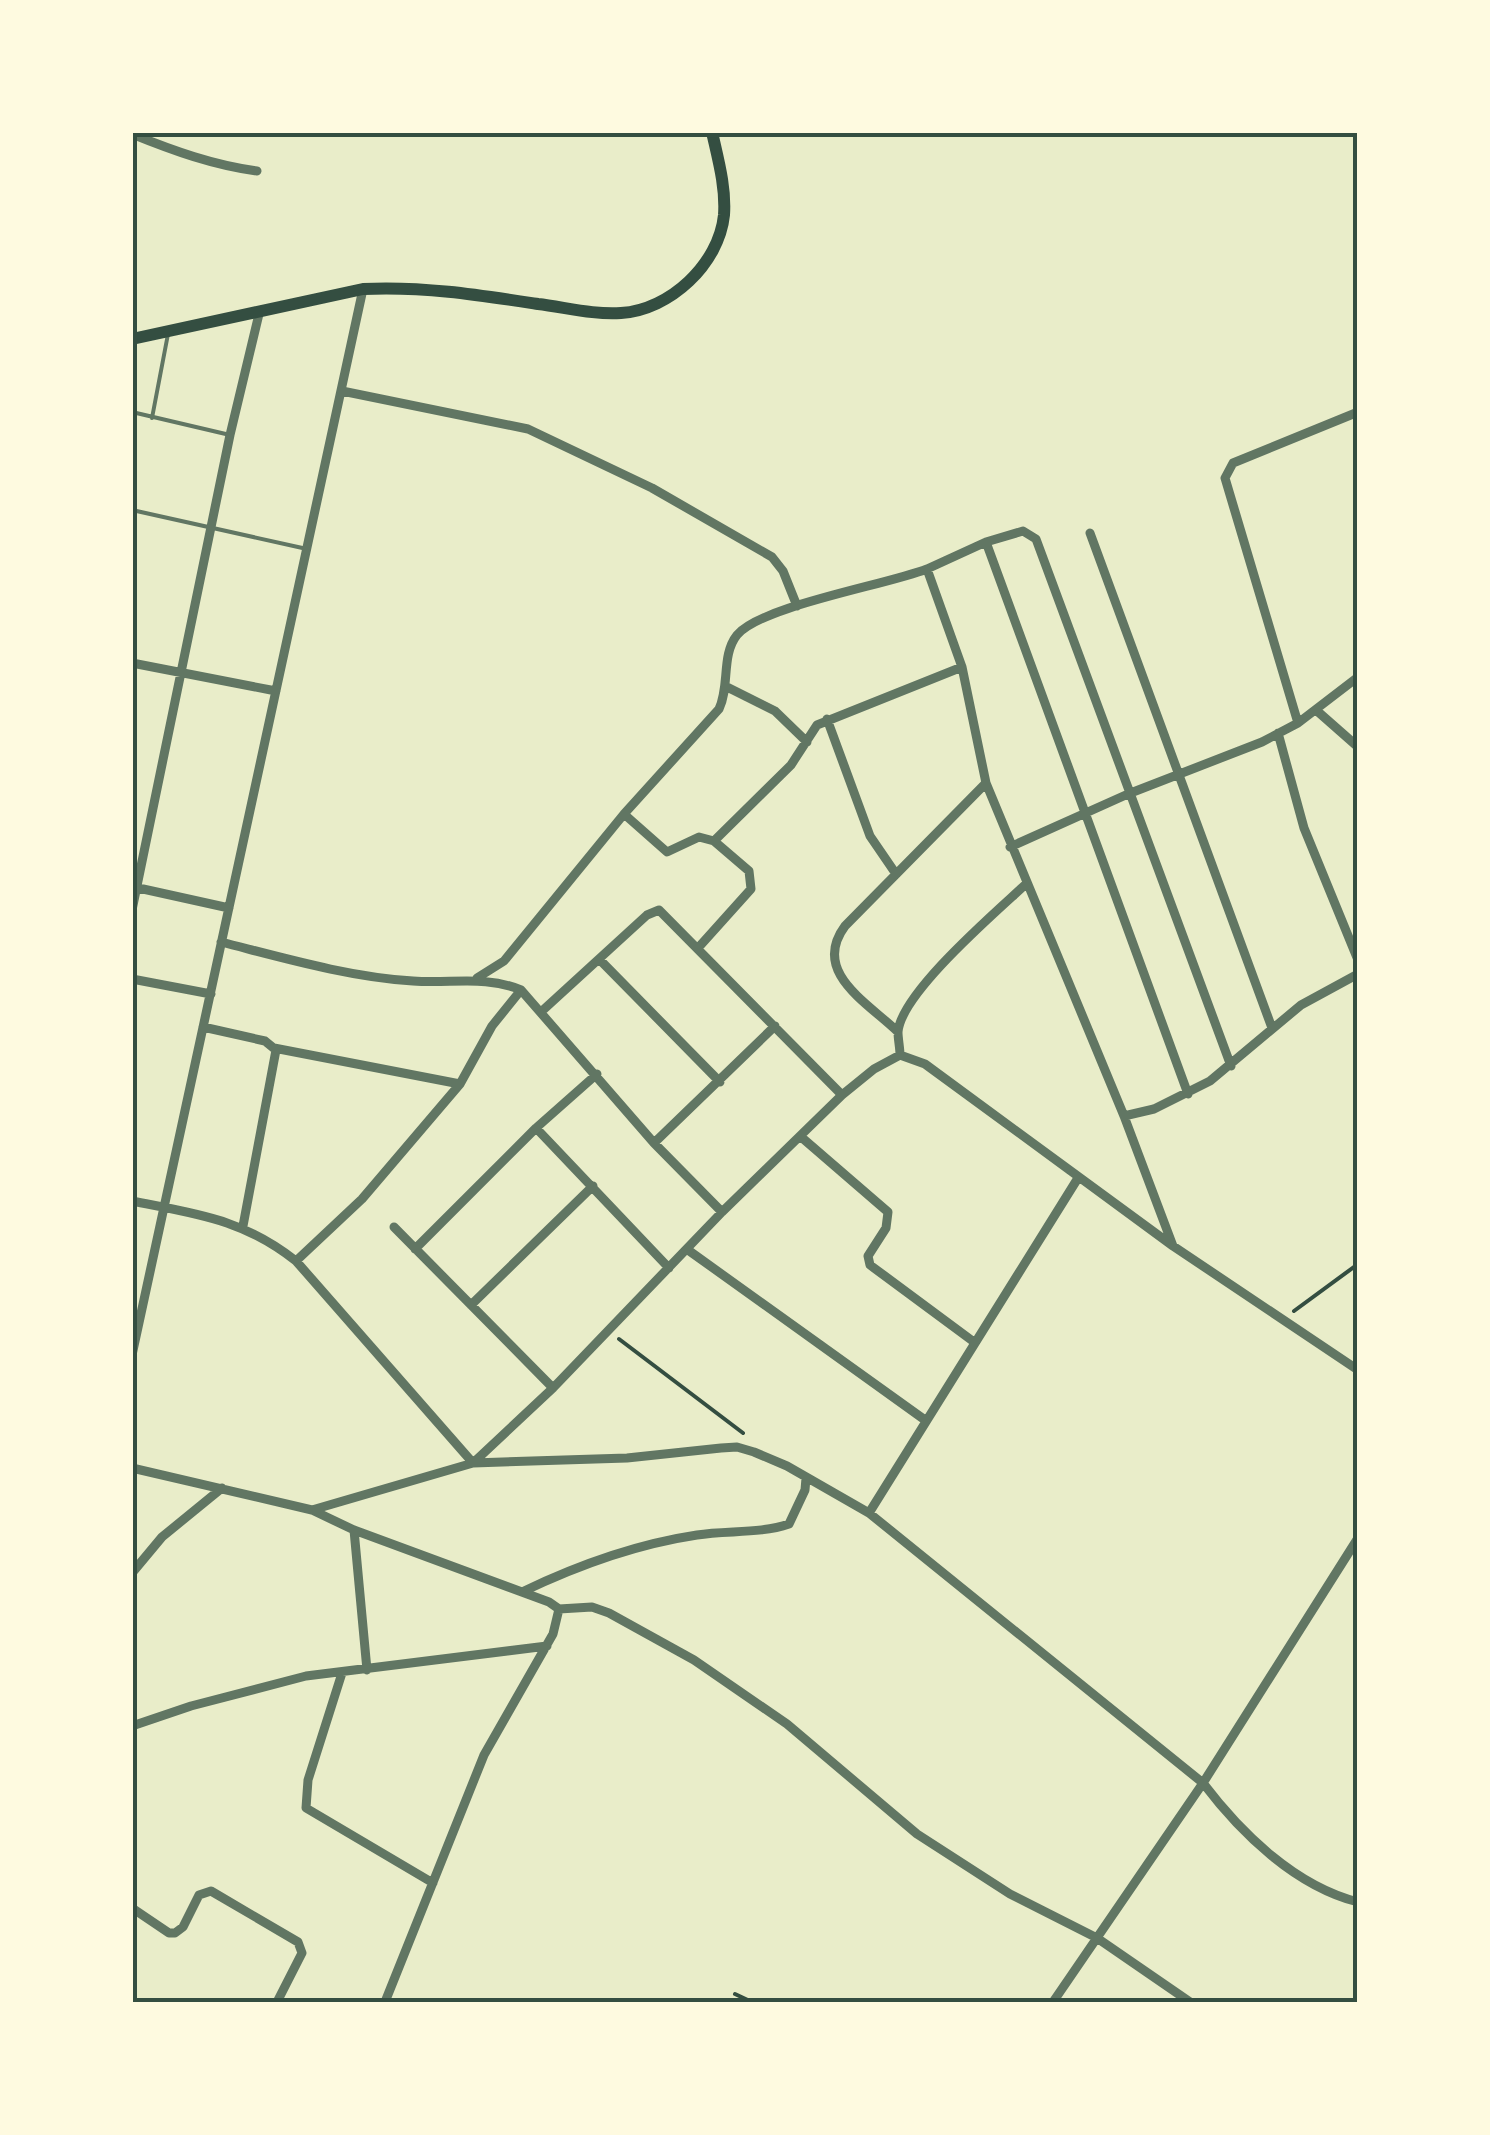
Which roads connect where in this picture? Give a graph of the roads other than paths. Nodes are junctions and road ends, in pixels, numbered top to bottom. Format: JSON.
{"nodes":[{"id":1,"x":712,"y":132,"type":"edge"},
{"id":2,"x":132,"y":134,"type":"edge"},
{"id":3,"x":257,"y":171,"type":"dead end"},
{"id":4,"x":363,"y":289,"type":"junction"},
{"id":5,"x":259,"y":314,"type":"junction"},
{"id":6,"x":168,"y":332,"type":"junction"},
{"id":7,"x":132,"y":339,"type":"edge"},
{"id":8,"x":342,"y":391,"type":"junction"},
{"id":9,"x":132,"y":412,"type":"edge"},
{"id":10,"x":1358,"y":412,"type":"edge"},
{"id":11,"x":152,"y":418,"type":"junction"},
{"id":12,"x":230,"y":435,"type":"junction"},
{"id":13,"x":132,"y":510,"type":"edge"},
{"id":14,"x":212,"y":528,"type":"junction"},
{"id":15,"x":1090,"y":532,"type":"dead end"},
{"id":16,"x":986,"y":542,"type":"junction"},
{"id":17,"x":307,"y":549,"type":"junction"},
{"id":18,"x":927,"y":570,"type":"junction"},
{"id":19,"x":798,"y":606,"type":"junction"},
{"id":20,"x":132,"y":663,"type":"edge"},
{"id":21,"x":962,"y":667,"type":"junction"},
{"id":22,"x":182,"y":672,"type":"junction"},
{"id":23,"x":1358,"y":677,"type":"edge"},
{"id":24,"x":727,"y":688,"type":"junction"},
{"id":25,"x":276,"y":692,"type":"junction"},
{"id":26,"x":1316,"y":710,"type":"junction"},
{"id":27,"x":826,"y":719,"type":"junction"},
{"id":28,"x":1298,"y":723,"type":"junction"},
{"id":29,"x":1278,"y":734,"type":"junction"},
{"id":30,"x":808,"y":742,"type":"junction"},
{"id":31,"x":1358,"y":747,"type":"edge"},
{"id":32,"x":1176,"y":774,"type":"junction"},
{"id":33,"x":986,"y":784,"type":"junction"},
{"id":34,"x":1128,"y":794,"type":"junction"},
{"id":35,"x":1085,"y":813,"type":"junction"},
{"id":36,"x":624,"y":814,"type":"junction"},
{"id":37,"x":714,"y":841,"type":"junction"},
{"id":38,"x":1010,"y":847,"type":"junction"},
{"id":39,"x":896,"y":874,"type":"junction"},
{"id":40,"x":1026,"y":884,"type":"junction"},
{"id":41,"x":135,"y":888,"type":"edge"},
{"id":42,"x":229,"y":908,"type":"junction"},
{"id":43,"x":132,"y":910,"type":"edge"},
{"id":44,"x":222,"y":942,"type":"junction"},
{"id":45,"x":698,"y":948,"type":"junction"},
{"id":46,"x":599,"y":958,"type":"junction"},
{"id":47,"x":1358,"y":960,"type":"edge"},
{"id":48,"x":1358,"y":974,"type":"edge"},
{"id":49,"x":132,"y":979,"type":"edge"},
{"id":50,"x":472,"y":980,"type":"junction"},
{"id":51,"x":521,"y":990,"type":"junction"},
{"id":52,"x":211,"y":994,"type":"junction"},
{"id":53,"x":542,"y":1011,"type":"junction"},
{"id":54,"x":775,"y":1026,"type":"junction"},
{"id":55,"x":204,"y":1027,"type":"junction"},
{"id":56,"x":1272,"y":1028,"type":"junction"},
{"id":57,"x":898,"y":1032,"type":"junction"},
{"id":58,"x":274,"y":1048,"type":"junction"},
{"id":59,"x":900,"y":1055,"type":"junction"},
{"id":60,"x":1231,"y":1066,"type":"junction"},
{"id":61,"x":596,"y":1074,"type":"junction"},
{"id":62,"x":720,"y":1082,"type":"junction"},
{"id":63,"x":460,"y":1084,"type":"junction"},
{"id":64,"x":1188,"y":1094,"type":"junction"},
{"id":65,"x":842,"y":1095,"type":"junction"},
{"id":66,"x":1124,"y":1116,"type":"junction"},
{"id":67,"x":536,"y":1128,"type":"junction"},
{"id":68,"x":800,"y":1136,"type":"junction"},
{"id":69,"x":654,"y":1143,"type":"junction"},
{"id":70,"x":1078,"y":1178,"type":"junction"},
{"id":71,"x":593,"y":1186,"type":"junction"},
{"id":72,"x":132,"y":1201,"type":"edge"},
{"id":73,"x":164,"y":1207,"type":"junction"},
{"id":74,"x":722,"y":1212,"type":"junction"},
{"id":75,"x":242,"y":1226,"type":"junction"},
{"id":76,"x":394,"y":1227,"type":"dead end"},
{"id":77,"x":1173,"y":1246,"type":"junction"},
{"id":78,"x":415,"y":1249,"type":"junction"},
{"id":79,"x":688,"y":1250,"type":"junction"},
{"id":80,"x":296,"y":1261,"type":"junction"},
{"id":81,"x":669,"y":1268,"type":"junction"},
{"id":82,"x":471,"y":1305,"type":"junction"},
{"id":83,"x":974,"y":1342,"type":"junction"},
{"id":84,"x":133,"y":1352,"type":"edge"},
{"id":85,"x":1358,"y":1370,"type":"edge"},
{"id":86,"x":553,"y":1388,"type":"junction"},
{"id":87,"x":925,"y":1420,"type":"junction"},
{"id":88,"x":473,"y":1463,"type":"junction"},
{"id":89,"x":132,"y":1468,"type":"edge"},
{"id":90,"x":806,"y":1478,"type":"junction"},
{"id":91,"x":222,"y":1488,"type":"junction"},
{"id":92,"x":312,"y":1510,"type":"junction"},
{"id":93,"x":870,"y":1513,"type":"junction"},
{"id":94,"x":354,"y":1530,"type":"junction"},
{"id":95,"x":1358,"y":1538,"type":"edge"},
{"id":96,"x":132,"y":1573,"type":"edge"},
{"id":97,"x":522,"y":1592,"type":"junction"},
{"id":98,"x":559,"y":1609,"type":"junction"},
{"id":99,"x":547,"y":1646,"type":"junction"},
{"id":100,"x":367,"y":1670,"type":"junction"},
{"id":101,"x":342,"y":1673,"type":"junction"},
{"id":102,"x":132,"y":1726,"type":"edge"},
{"id":103,"x":1204,"y":1783,"type":"junction"},
{"id":104,"x":433,"y":1883,"type":"junction"},
{"id":105,"x":1358,"y":1902,"type":"edge"},
{"id":106,"x":132,"y":1908,"type":"edge"},
{"id":107,"x":1097,"y":1938,"type":"junction"},
{"id":108,"x":389,"y":2001,"type":"edge"},
{"id":109,"x":276,"y":2002,"type":"edge"},
{"id":110,"x":1053,"y":2002,"type":"edge"},
{"id":111,"x":1190,"y":2002,"type":"edge"}],
"edges":[{"from":1,"to":4,"type":"main road"},
{"from":2,"to":3,"type":"street"},
{"from":4,"to":5,"type":"main road"},
{"from":4,"to":8,"type":"street"},
{"from":5,"to":6,"type":"main road"},
{"from":5,"to":12,"type":"street"},
{"from":6,"to":7,"type":"main road"},
{"from":6,"to":11,"type":"lane"},
{"from":8,"to":17,"type":"street"},
{"from":8,"to":19,"type":"street"},
{"from":9,"to":11,"type":"lane"},
{"from":10,"to":28,"type":"street"},
{"from":11,"to":12,"type":"lane"},
{"from":12,"to":14,"type":"street"},
{"from":13,"to":14,"type":"lane"},
{"from":14,"to":17,"type":"lane"},
{"from":14,"to":22,"type":"street"},
{"from":15,"to":32,"type":"street"},
{"from":16,"to":18,"type":"street"},
{"from":16,"to":34,"type":"street"},
{"from":16,"to":35,"type":"street"},
{"from":17,"to":25,"type":"street"},
{"from":18,"to":19,"type":"street"},
{"from":18,"to":21,"type":"street"},
{"from":19,"to":24,"type":"street"},
{"from":20,"to":22,"type":"street"},
{"from":21,"to":27,"type":"street"},
{"from":21,"to":33,"type":"street"},
{"from":22,"to":25,"type":"street"},
{"from":22,"to":41,"type":"street"},
{"from":23,"to":26,"type":"street"},
{"from":24,"to":30,"type":"street"},
{"from":24,"to":36,"type":"street"},
{"from":25,"to":42,"type":"street"},
{"from":26,"to":28,"type":"street"},
{"from":26,"to":31,"type":"street"},
{"from":27,"to":30,"type":"street"},
{"from":27,"to":39,"type":"street"},
{"from":28,"to":29,"type":"street"},
{"from":29,"to":32,"type":"street"},
{"from":29,"to":47,"type":"street"},
{"from":30,"to":37,"type":"street"},
{"from":32,"to":34,"type":"street"},
{"from":32,"to":56,"type":"street"},
{"from":33,"to":38,"type":"street"},
{"from":33,"to":39,"type":"street"},
{"from":34,"to":35,"type":"street"},
{"from":34,"to":60,"type":"street"},
{"from":35,"to":38,"type":"street"},
{"from":35,"to":64,"type":"street"},
{"from":36,"to":37,"type":"street"},
{"from":36,"to":50,"type":"street"},
{"from":37,"to":45,"type":"street"},
{"from":38,"to":40,"type":"street"},
{"from":39,"to":57,"type":"street"},
{"from":40,"to":57,"type":"street"},
{"from":40,"to":66,"type":"street"},
{"from":41,"to":42,"type":"street"},
{"from":41,"to":43,"type":"street"},
{"from":42,"to":44,"type":"street"},
{"from":44,"to":50,"type":"street"},
{"from":44,"to":52,"type":"street"},
{"from":45,"to":46,"type":"street"},
{"from":45,"to":54,"type":"street"},
{"from":46,"to":53,"type":"street"},
{"from":46,"to":62,"type":"street"},
{"from":48,"to":56,"type":"street"},
{"from":49,"to":52,"type":"street"},
{"from":50,"to":51,"type":"street"},
{"from":51,"to":53,"type":"street"},
{"from":51,"to":63,"type":"street"},
{"from":52,"to":55,"type":"street"},
{"from":53,"to":61,"type":"street"},
{"from":54,"to":62,"type":"street"},
{"from":54,"to":65,"type":"street"},
{"from":55,"to":58,"type":"street"},
{"from":55,"to":73,"type":"street"},
{"from":56,"to":60,"type":"street"},
{"from":57,"to":59,"type":"street"},
{"from":58,"to":63,"type":"street"},
{"from":58,"to":75,"type":"street"},
{"from":59,"to":65,"type":"street"},
{"from":59,"to":70,"type":"street"},
{"from":60,"to":64,"type":"street"},
{"from":61,"to":67,"type":"street"},
{"from":61,"to":69,"type":"street"},
{"from":62,"to":69,"type":"street"},
{"from":63,"to":80,"type":"street"},
{"from":64,"to":66,"type":"street"},
{"from":65,"to":68,"type":"street"},
{"from":66,"to":77,"type":"street"},
{"from":67,"to":71,"type":"street"},
{"from":67,"to":78,"type":"street"},
{"from":68,"to":74,"type":"street"},
{"from":68,"to":83,"type":"street"},
{"from":69,"to":74,"type":"street"},
{"from":70,"to":77,"type":"street"},
{"from":70,"to":83,"type":"street"},
{"from":71,"to":81,"type":"street"},
{"from":71,"to":82,"type":"street"},
{"from":72,"to":73,"type":"street"},
{"from":73,"to":75,"type":"street"},
{"from":73,"to":84,"type":"street"},
{"from":74,"to":79,"type":"street"},
{"from":75,"to":80,"type":"street"},
{"from":76,"to":78,"type":"street"},
{"from":77,"to":85,"type":"street"},
{"from":78,"to":82,"type":"street"},
{"from":79,"to":81,"type":"street"},
{"from":79,"to":87,"type":"street"},
{"from":80,"to":88,"type":"street"},
{"from":81,"to":86,"type":"street"},
{"from":82,"to":86,"type":"street"},
{"from":83,"to":87,"type":"street"},
{"from":86,"to":88,"type":"street"},
{"from":87,"to":93,"type":"street"},
{"from":88,"to":90,"type":"street"},
{"from":88,"to":92,"type":"street"},
{"from":89,"to":91,"type":"street"},
{"from":90,"to":93,"type":"street"},
{"from":90,"to":97,"type":"street"},
{"from":91,"to":92,"type":"street"},
{"from":91,"to":96,"type":"street"},
{"from":92,"to":94,"type":"street"},
{"from":93,"to":103,"type":"street"},
{"from":94,"to":97,"type":"street"},
{"from":94,"to":100,"type":"street"},
{"from":95,"to":103,"type":"street"},
{"from":97,"to":98,"type":"street"},
{"from":98,"to":99,"type":"street"},
{"from":98,"to":107,"type":"street"},
{"from":99,"to":100,"type":"street"},
{"from":99,"to":104,"type":"street"},
{"from":100,"to":101,"type":"street"},
{"from":101,"to":102,"type":"street"},
{"from":101,"to":104,"type":"street"},
{"from":103,"to":105,"type":"street"},
{"from":103,"to":107,"type":"street"},
{"from":104,"to":108,"type":"street"},
{"from":106,"to":109,"type":"street"},
{"from":107,"to":110,"type":"street"},
{"from":107,"to":111,"type":"street"}]}
